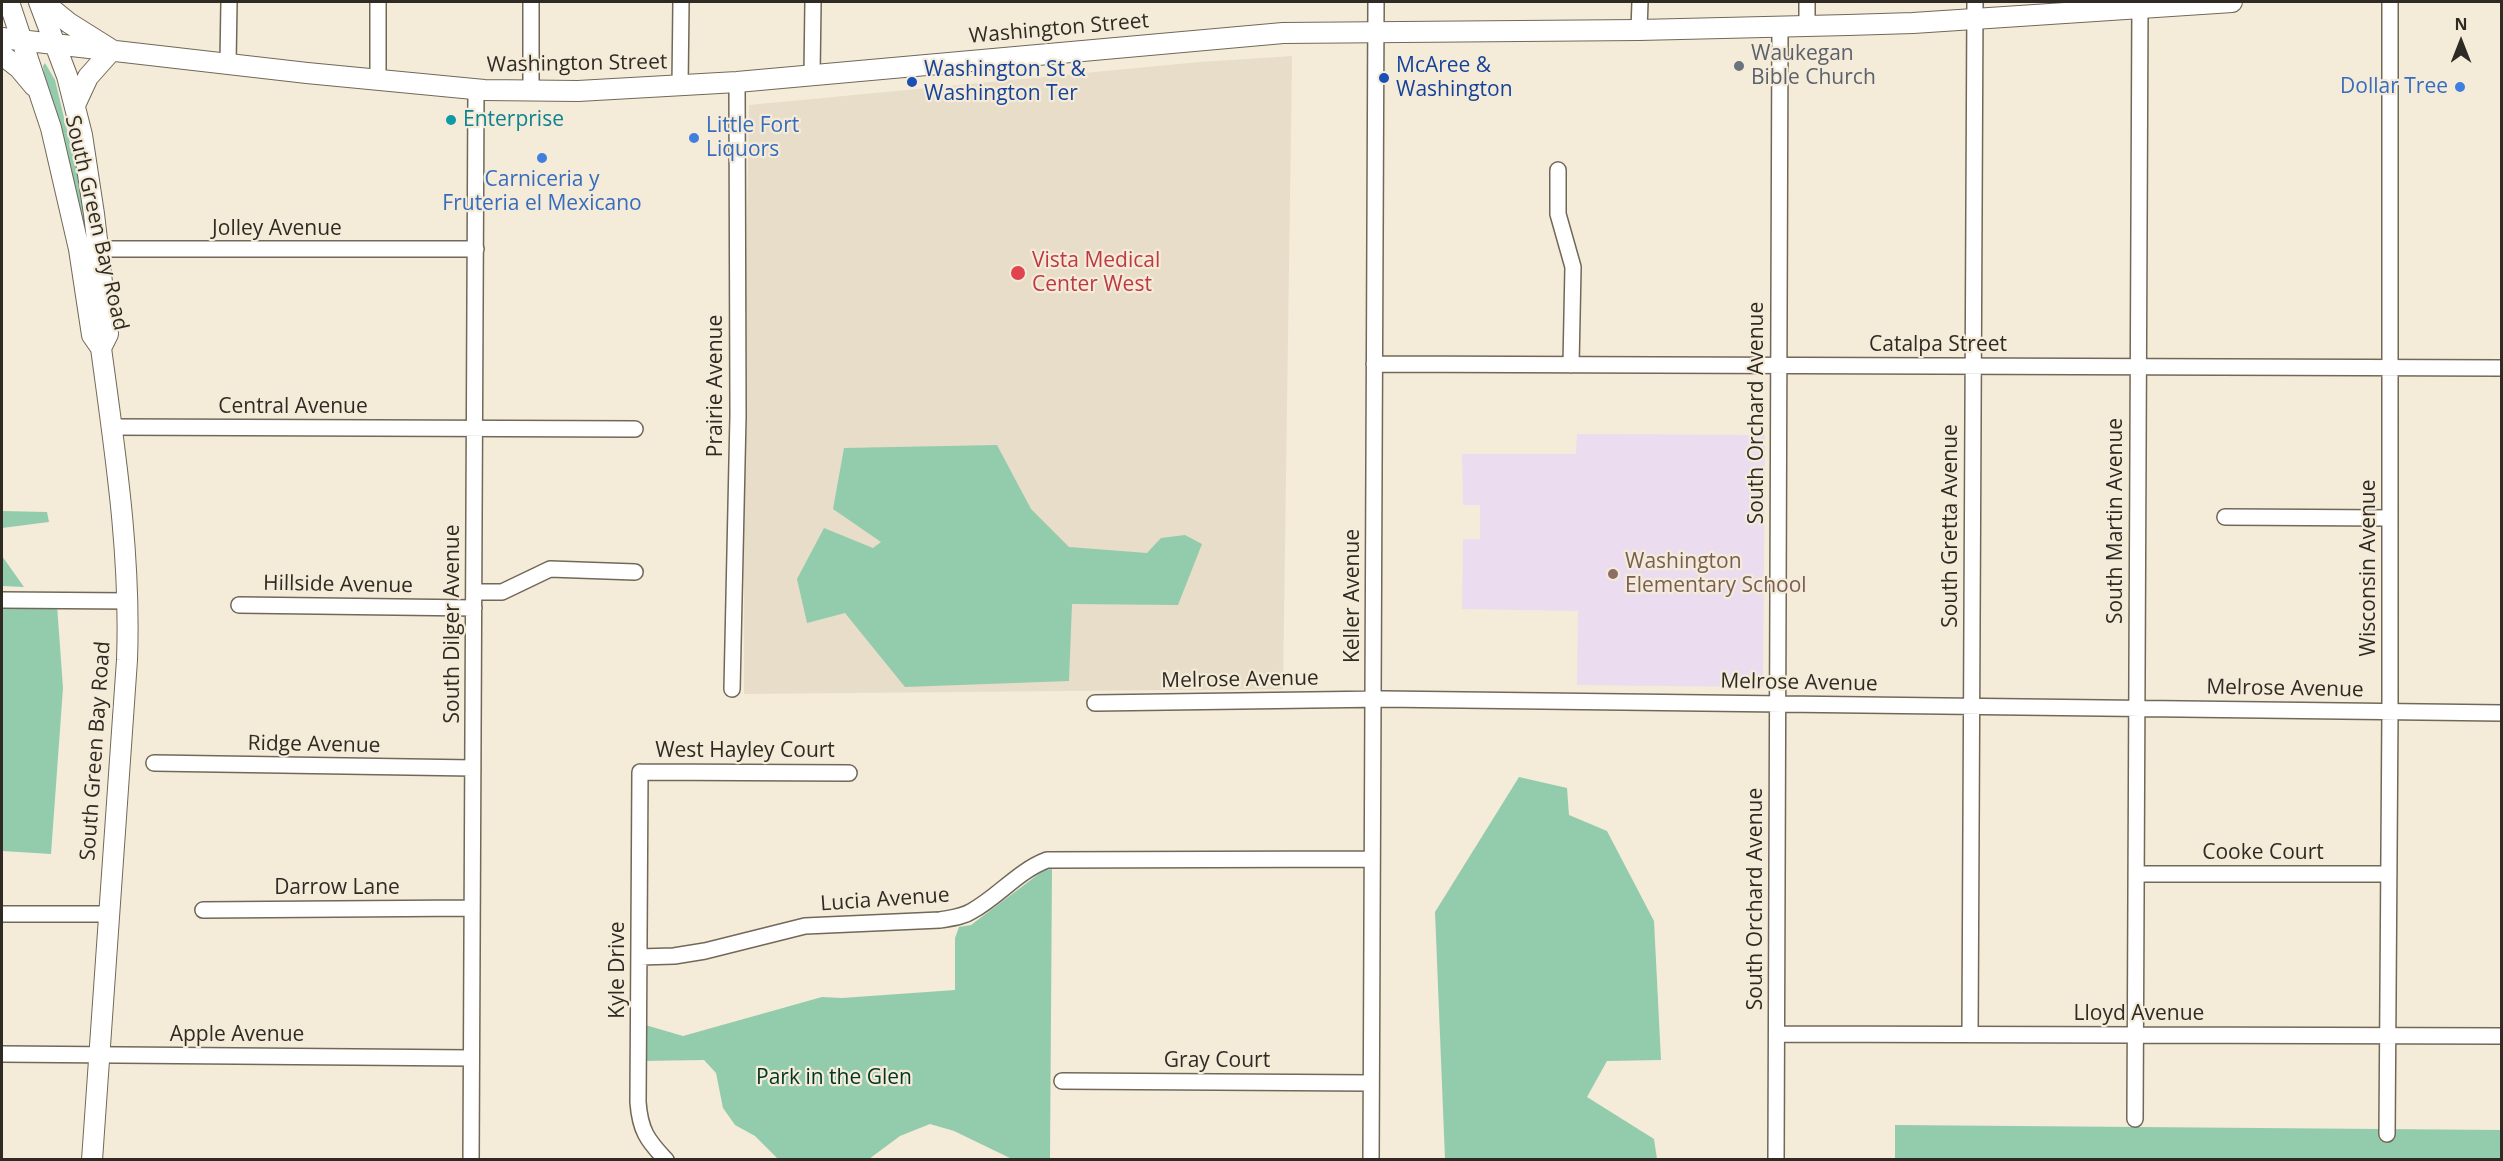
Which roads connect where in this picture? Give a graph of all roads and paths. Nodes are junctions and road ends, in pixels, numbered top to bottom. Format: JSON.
{"nodes":[{"id":1,"x":9,"y":2,"type":"edge"},
{"id":2,"x":41,"y":2,"type":"edge"},
{"id":3,"x":229,"y":2,"type":"edge"},
{"id":4,"x":378,"y":2,"type":"edge"},
{"id":5,"x":531,"y":2,"type":"edge"},
{"id":6,"x":681,"y":2,"type":"edge"},
{"id":7,"x":813,"y":2,"type":"edge"},
{"id":8,"x":1376,"y":2,"type":"edge"},
{"id":9,"x":1640,"y":2,"type":"edge"},
{"id":10,"x":1807,"y":2,"type":"edge"},
{"id":11,"x":2232,"y":2,"type":"edge"},
{"id":12,"x":2390,"y":2,"type":"edge"},
{"id":13,"x":2140,"y":5,"type":"edge"},
{"id":14,"x":1975,"y":10,"type":"edge"},
{"id":15,"x":1780,"y":27,"type":"junction"},
{"id":16,"x":1806,"y":27,"type":"junction"},
{"id":17,"x":1639,"y":30,"type":"junction"},
{"id":18,"x":1376,"y":33,"type":"junction"},
{"id":19,"x":2,"y":38,"type":"edge"},
{"id":20,"x":22,"y":40,"type":"junction"},
{"id":21,"x":55,"y":44,"type":"junction"},
{"id":22,"x":112,"y":50,"type":"junction"},
{"id":23,"x":2,"y":55,"type":"edge"},
{"id":24,"x":228,"y":63,"type":"junction"},
{"id":25,"x":812,"y":75,"type":"junction"},
{"id":26,"x":378,"y":80,"type":"junction"},
{"id":27,"x":737,"y":82,"type":"junction"},
{"id":28,"x":680,"y":87,"type":"junction"},
{"id":29,"x":476,"y":89,"type":"junction"},
{"id":30,"x":531,"y":90,"type":"junction"},
{"id":31,"x":40,"y":93,"type":"junction"},
{"id":32,"x":75,"y":105,"type":"junction"},
{"id":33,"x":1558,"y":170,"type":"dead end"},
{"id":34,"x":88,"y":249,"type":"junction"},
{"id":35,"x":476,"y":249,"type":"junction"},
{"id":36,"x":1374,"y":364,"type":"junction"},
{"id":37,"x":1571,"y":365,"type":"junction"},
{"id":38,"x":1778,"y":365,"type":"junction"},
{"id":39,"x":1973,"y":366,"type":"junction"},
{"id":40,"x":2138,"y":366,"type":"junction"},
{"id":41,"x":2390,"y":367,"type":"junction"},
{"id":42,"x":2502,"y":368,"type":"edge"},
{"id":43,"x":112,"y":427,"type":"junction"},
{"id":44,"x":474,"y":429,"type":"junction"},
{"id":45,"x":635,"y":429,"type":"dead end"},
{"id":46,"x":2224,"y":517,"type":"dead end"},
{"id":47,"x":2390,"y":518,"type":"junction"},
{"id":48,"x":634,"y":572,"type":"dead end"},
{"id":49,"x":2,"y":600,"type":"edge"},
{"id":50,"x":474,"y":600,"type":"junction"},
{"id":51,"x":129,"y":601,"type":"junction"},
{"id":52,"x":239,"y":605,"type":"dead end"},
{"id":53,"x":732,"y":689,"type":"dead end"},
{"id":54,"x":1373,"y":699,"type":"junction"},
{"id":55,"x":1095,"y":703,"type":"dead end"},
{"id":56,"x":1777,"y":704,"type":"junction"},
{"id":57,"x":1971,"y":706,"type":"junction"},
{"id":58,"x":2137,"y":708,"type":"junction"},
{"id":59,"x":2390,"y":711,"type":"junction"},
{"id":60,"x":2502,"y":713,"type":"edge"},
{"id":61,"x":154,"y":763,"type":"dead end"},
{"id":62,"x":473,"y":768,"type":"junction"},
{"id":63,"x":635,"y":768,"type":"joint"},
{"id":64,"x":849,"y":773,"type":"dead end"},
{"id":65,"x":1372,"y":859,"type":"junction"},
{"id":66,"x":2136,"y":874,"type":"junction"},
{"id":67,"x":2389,"y":874,"type":"junction"},
{"id":68,"x":471,"y":908,"type":"junction"},
{"id":69,"x":203,"y":910,"type":"dead end"},
{"id":70,"x":2,"y":914,"type":"edge"},
{"id":71,"x":108,"y":914,"type":"junction"},
{"id":72,"x":639,"y":957,"type":"junction"},
{"id":73,"x":1777,"y":1034,"type":"junction"},
{"id":74,"x":1970,"y":1034,"type":"junction"},
{"id":75,"x":2136,"y":1035,"type":"junction"},
{"id":76,"x":2388,"y":1036,"type":"junction"},
{"id":77,"x":2502,"y":1036,"type":"edge"},
{"id":78,"x":2,"y":1054,"type":"edge"},
{"id":79,"x":99,"y":1055,"type":"junction"},
{"id":80,"x":471,"y":1058,"type":"junction"},
{"id":81,"x":1062,"y":1081,"type":"dead end"},
{"id":82,"x":1371,"y":1083,"type":"junction"},
{"id":83,"x":2135,"y":1119,"type":"dead end"},
{"id":84,"x":2387,"y":1134,"type":"dead end"},
{"id":85,"x":92,"y":1160,"type":"edge"},
{"id":86,"x":471,"y":1160,"type":"edge"},
{"id":87,"x":666,"y":1160,"type":"edge"},
{"id":88,"x":1371,"y":1160,"type":"edge"},
{"id":89,"x":1776,"y":1160,"type":"edge"}],
"edges":[{"from":1,"to":20,"type":"main road","name":"South Green Bay Road"},
{"from":2,"to":21,"type":"main road","name":"South Green Bay Road"},
{"from":2,"to":22,"type":"main road"},
{"from":3,"to":24,"type":"street"},
{"from":4,"to":26,"type":"street"},
{"from":5,"to":30,"type":"street"},
{"from":6,"to":28,"type":"street"},
{"from":7,"to":25,"type":"street"},
{"from":8,"to":18,"type":"street","name":"Keller Avenue"},
{"from":9,"to":17,"type":"street"},
{"from":10,"to":16,"type":"street"},
{"from":11,"to":13,"type":"main road","name":"Washington Street"},
{"from":12,"to":41,"type":"street","name":"Wisconsin Avenue"},
{"from":13,"to":14,"type":"main road","name":"Washington Street"},
{"from":13,"to":40,"type":"street","name":"South Martin Avenue"},
{"from":14,"to":16,"type":"main road","name":"Washington Street"},
{"from":14,"to":39,"type":"street","name":"South Gretta Avenue"},
{"from":15,"to":16,"type":"main road","name":"Washington Street"},
{"from":15,"to":17,"type":"main road","name":"Washington Street"},
{"from":15,"to":38,"type":"street","name":"South Orchard Avenue"},
{"from":17,"to":18,"type":"main road","name":"Washington Street"},
{"from":18,"to":25,"type":"main road","name":"Washington Street"},
{"from":18,"to":36,"type":"street","name":"Keller Avenue"},
{"from":19,"to":20,"type":"main road","name":"Washington Street"},
{"from":20,"to":21,"type":"main road","name":"Washington Street"},
{"from":20,"to":31,"type":"main road","name":"South Green Bay Road"},
{"from":21,"to":22,"type":"main road","name":"Washington Street"},
{"from":21,"to":32,"type":"main road","name":"South Green Bay Road"},
{"from":22,"to":24,"type":"main road","name":"Washington Street"},
{"from":22,"to":32,"type":"main road"},
{"from":23,"to":31,"type":"main road"},
{"from":24,"to":26,"type":"main road","name":"Washington Street"},
{"from":25,"to":27,"type":"main road","name":"Washington Street"},
{"from":26,"to":29,"type":"main road","name":"Washington Street"},
{"from":27,"to":28,"type":"main road","name":"Washington Street"},
{"from":27,"to":53,"type":"street","name":"Prairie Avenue"},
{"from":28,"to":30,"type":"main road","name":"Washington Street"},
{"from":29,"to":30,"type":"main road","name":"Washington Street"},
{"from":29,"to":35,"type":"street","name":"South Dilger Avenue"},
{"from":31,"to":34,"type":"main road","name":"South Green Bay Road"},
{"from":32,"to":34,"type":"main road","name":"South Green Bay Road"},
{"from":33,"to":37,"type":"street"},
{"from":34,"to":35,"type":"street","name":"Jolley Avenue"},
{"from":34,"to":43,"type":"main road","name":"South Green Bay Road"},
{"from":35,"to":44,"type":"street","name":"South Dilger Avenue"},
{"from":36,"to":37,"type":"street","name":"Catalpa Street"},
{"from":36,"to":54,"type":"street","name":"Keller Avenue"},
{"from":37,"to":38,"type":"street","name":"Catalpa Street"},
{"from":38,"to":39,"type":"street","name":"Catalpa Street"},
{"from":38,"to":56,"type":"street","name":"South Orchard Avenue"},
{"from":39,"to":40,"type":"street","name":"Catalpa Street"},
{"from":39,"to":57,"type":"street","name":"South Gretta Avenue"},
{"from":40,"to":41,"type":"street","name":"Catalpa Street"},
{"from":40,"to":58,"type":"street","name":"South Martin Avenue"},
{"from":41,"to":42,"type":"street","name":"Catalpa Street"},
{"from":41,"to":47,"type":"street","name":"Wisconsin Avenue"},
{"from":43,"to":44,"type":"street","name":"Central Avenue"},
{"from":43,"to":51,"type":"main road","name":"South Green Bay Road"},
{"from":44,"to":45,"type":"street","name":"Central Avenue"},
{"from":44,"to":50,"type":"street","name":"South Dilger Avenue"},
{"from":46,"to":47,"type":"street"},
{"from":47,"to":59,"type":"street","name":"Wisconsin Avenue"},
{"from":48,"to":50,"type":"street","name":"Hillside Avenue"},
{"from":49,"to":51,"type":"street"},
{"from":50,"to":52,"type":"street","name":"Hillside Avenue"},
{"from":50,"to":62,"type":"street","name":"South Dilger Avenue"},
{"from":51,"to":71,"type":"main road","name":"South Green Bay Road"},
{"from":54,"to":55,"type":"street","name":"Melrose Avenue"},
{"from":54,"to":56,"type":"street","name":"Melrose Avenue"},
{"from":54,"to":65,"type":"street","name":"Keller Avenue"},
{"from":56,"to":57,"type":"street","name":"Melrose Avenue"},
{"from":56,"to":73,"type":"street","name":"South Orchard Avenue"},
{"from":57,"to":58,"type":"street","name":"Melrose Avenue"},
{"from":57,"to":74,"type":"street","name":"South Gretta Avenue"},
{"from":58,"to":59,"type":"street","name":"Melrose Avenue"},
{"from":58,"to":66,"type":"street","name":"South Martin Avenue"},
{"from":59,"to":60,"type":"street","name":"Melrose Avenue"},
{"from":59,"to":67,"type":"street","name":"Wisconsin Avenue"},
{"from":61,"to":62,"type":"street","name":"Ridge Avenue"},
{"from":62,"to":68,"type":"street","name":"South Dilger Avenue"},
{"from":63,"to":64,"type":"street","name":"West Hayley Court"},
{"from":63,"to":72,"type":"street","name":"Kyle Drive"},
{"from":65,"to":72,"type":"street","name":"Lucia Avenue"},
{"from":65,"to":82,"type":"street","name":"Keller Avenue"},
{"from":66,"to":67,"type":"street","name":"Cooke Court"},
{"from":66,"to":75,"type":"street","name":"South Martin Avenue"},
{"from":67,"to":76,"type":"street","name":"Wisconsin Avenue"},
{"from":68,"to":69,"type":"street","name":"Darrow Lane"},
{"from":68,"to":80,"type":"street","name":"South Dilger Avenue"},
{"from":70,"to":71,"type":"street"},
{"from":71,"to":79,"type":"main road","name":"South Green Bay Road"},
{"from":72,"to":87,"type":"street","name":"Kyle Drive"},
{"from":73,"to":74,"type":"street","name":"Lloyd Avenue"},
{"from":73,"to":89,"type":"street","name":"South Orchard Avenue"},
{"from":74,"to":75,"type":"street","name":"Lloyd Avenue"},
{"from":75,"to":76,"type":"street","name":"Lloyd Avenue"},
{"from":75,"to":83,"type":"street","name":"South Martin Avenue"},
{"from":76,"to":77,"type":"street","name":"Lloyd Avenue"},
{"from":76,"to":84,"type":"street","name":"Wisconsin Avenue"},
{"from":78,"to":79,"type":"street","name":"Apple Avenue"},
{"from":79,"to":80,"type":"street","name":"Apple Avenue"},
{"from":79,"to":85,"type":"main road","name":"South Green Bay Road"},
{"from":80,"to":86,"type":"street","name":"South Dilger Avenue"},
{"from":81,"to":82,"type":"street","name":"Gray Court"},
{"from":82,"to":88,"type":"street","name":"Keller Avenue"}]}
